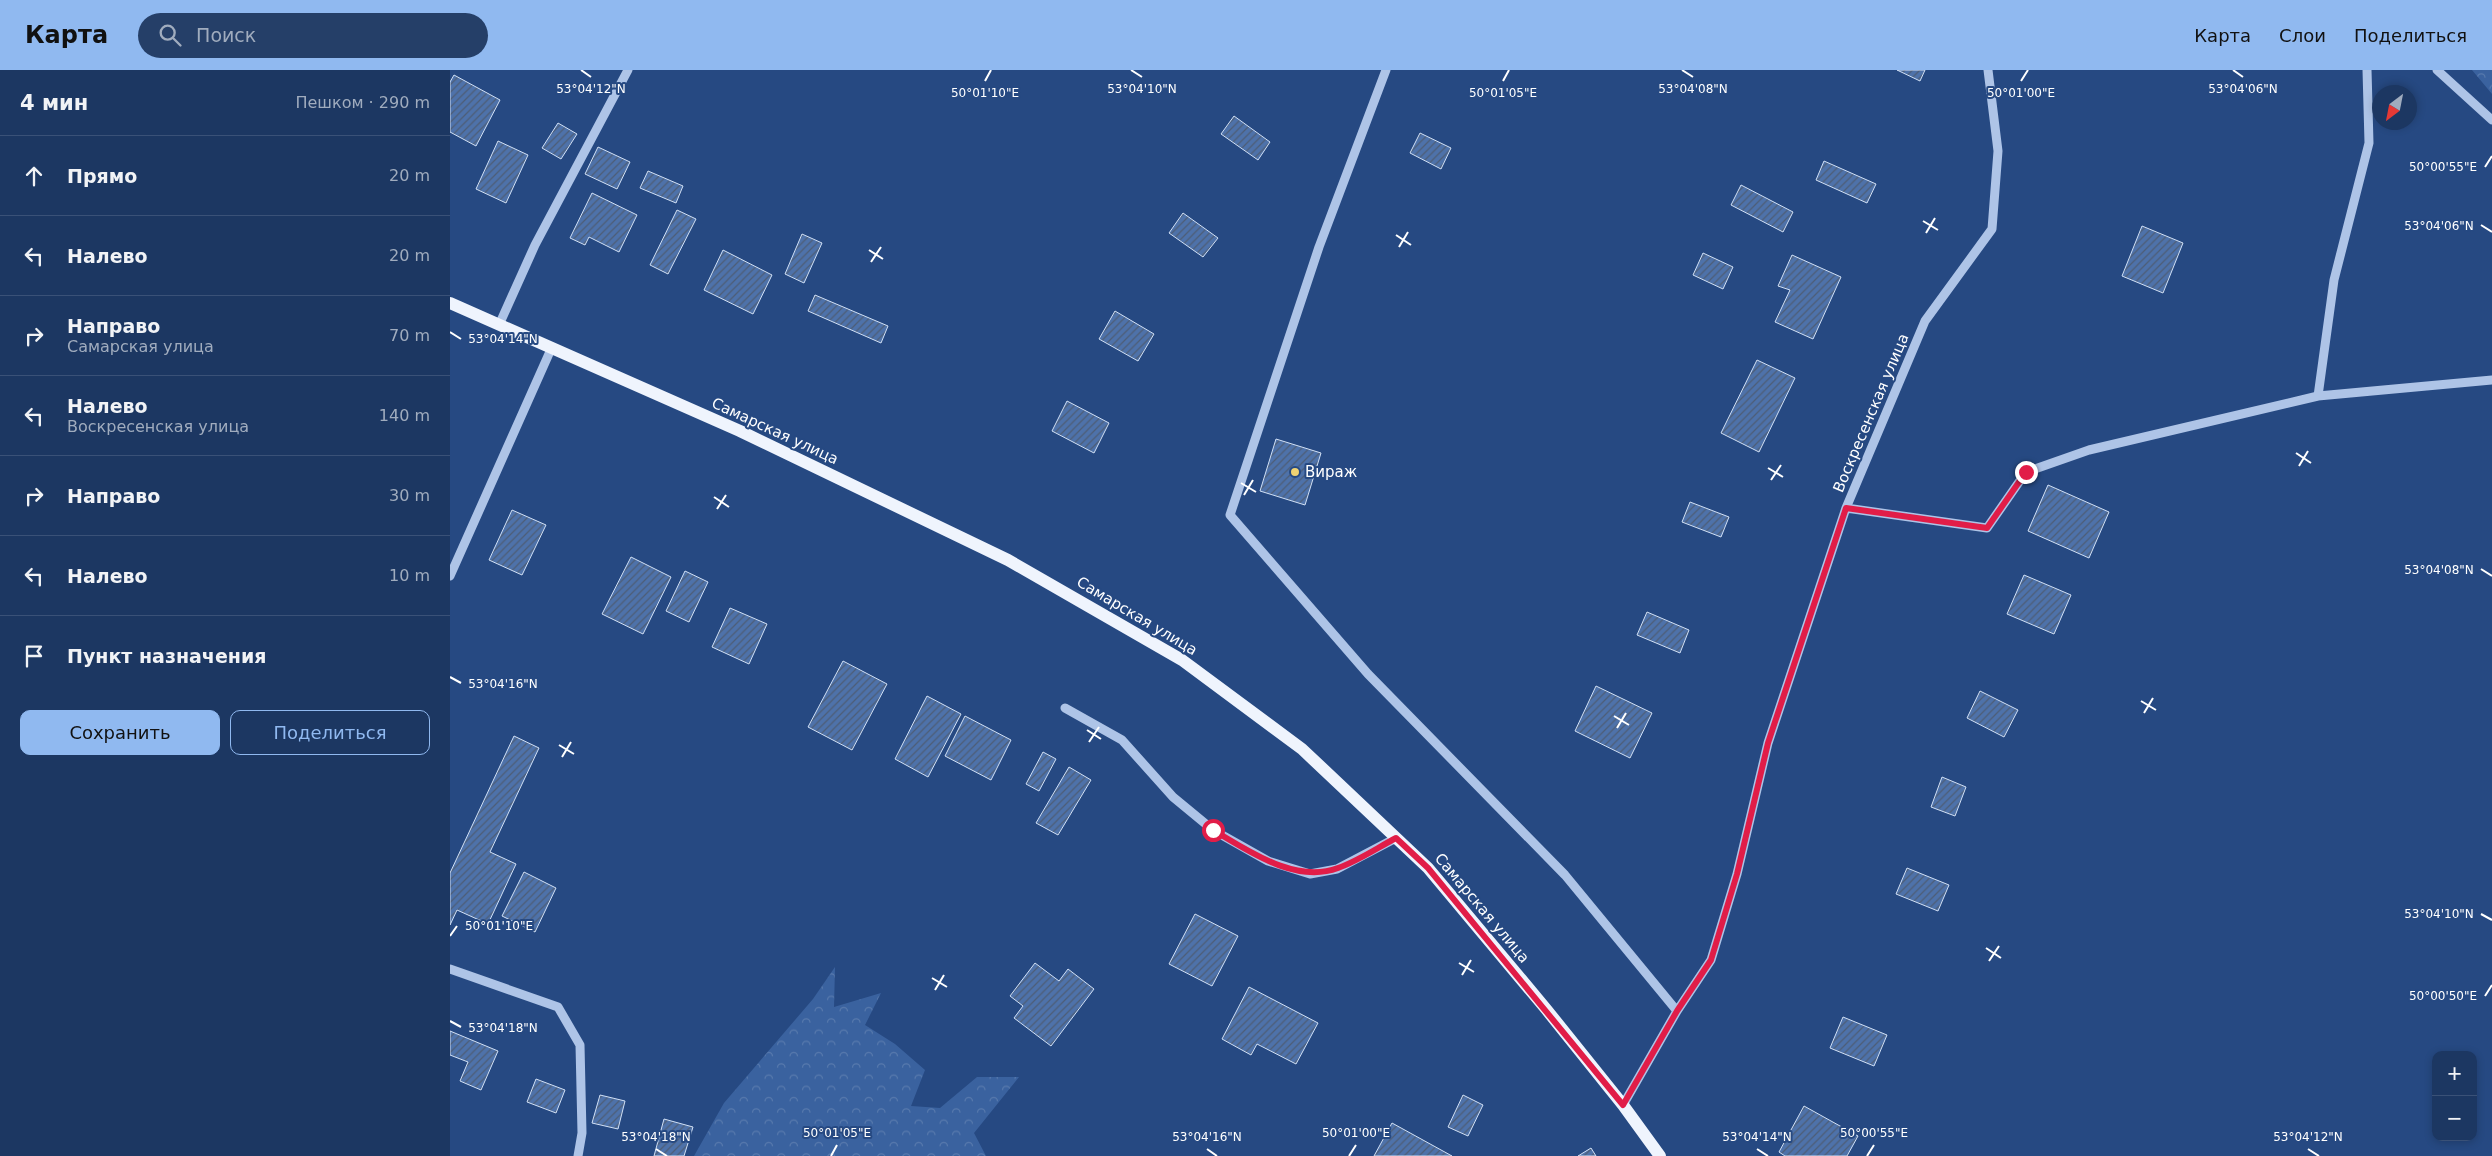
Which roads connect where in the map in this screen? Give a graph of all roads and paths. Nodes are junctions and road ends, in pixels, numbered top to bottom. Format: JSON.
{"nodes":[{"id":1,"x":628,"y":70,"type":"edge"},
{"id":2,"x":1386,"y":70,"type":"edge"},
{"id":3,"x":1988,"y":70,"type":"edge"},
{"id":4,"x":2367,"y":70,"type":"edge"},
{"id":5,"x":2437,"y":70,"type":"edge"},
{"id":6,"x":2492,"y":120,"type":"edge"},
{"id":7,"x":450,"y":303,"type":"edge"},
{"id":8,"x":499,"y":325,"type":"junction"},
{"id":9,"x":552,"y":347,"type":"junction"},
{"id":10,"x":2492,"y":380,"type":"edge"},
{"id":11,"x":2318,"y":396,"type":"junction"},
{"id":12,"x":1846,"y":508,"type":"junction"},
{"id":13,"x":450,"y":576,"type":"edge"},
{"id":14,"x":1065,"y":708,"type":"dead end"},
{"id":15,"x":1396,"y":838,"type":"junction"},
{"id":16,"x":450,"y":969,"type":"edge"},
{"id":17,"x":1677,"y":1011,"type":"junction"},
{"id":18,"x":1623,"y":1105,"type":"junction"},
{"id":19,"x":578,"y":1156,"type":"edge"},
{"id":20,"x":1660,"y":1156,"type":"edge"}],
"edges":[{"from":1,"to":8,"type":"street"},
{"from":2,"to":17,"type":"street"},
{"from":3,"to":12,"type":"street","name":"Воскресенская улица"},
{"from":4,"to":11,"type":"street"},
{"from":5,"to":6,"type":"street"},
{"from":7,"to":8,"type":"main road","name":"Самарская улица"},
{"from":8,"to":9,"type":"main road","name":"Самарская улица"},
{"from":9,"to":13,"type":"street"},
{"from":9,"to":15,"type":"main road","name":"Самарская улица"},
{"from":10,"to":11,"type":"street"},
{"from":11,"to":12,"type":"street"},
{"from":12,"to":17,"type":"street","name":"Воскресенская улица"},
{"from":14,"to":15,"type":"street"},
{"from":15,"to":18,"type":"main road","name":"Самарская улица"},
{"from":16,"to":19,"type":"street"},
{"from":17,"to":18,"type":"street","name":"Воскресенская улица"},
{"from":18,"to":20,"type":"main road","name":"Самарская улица"}]}
